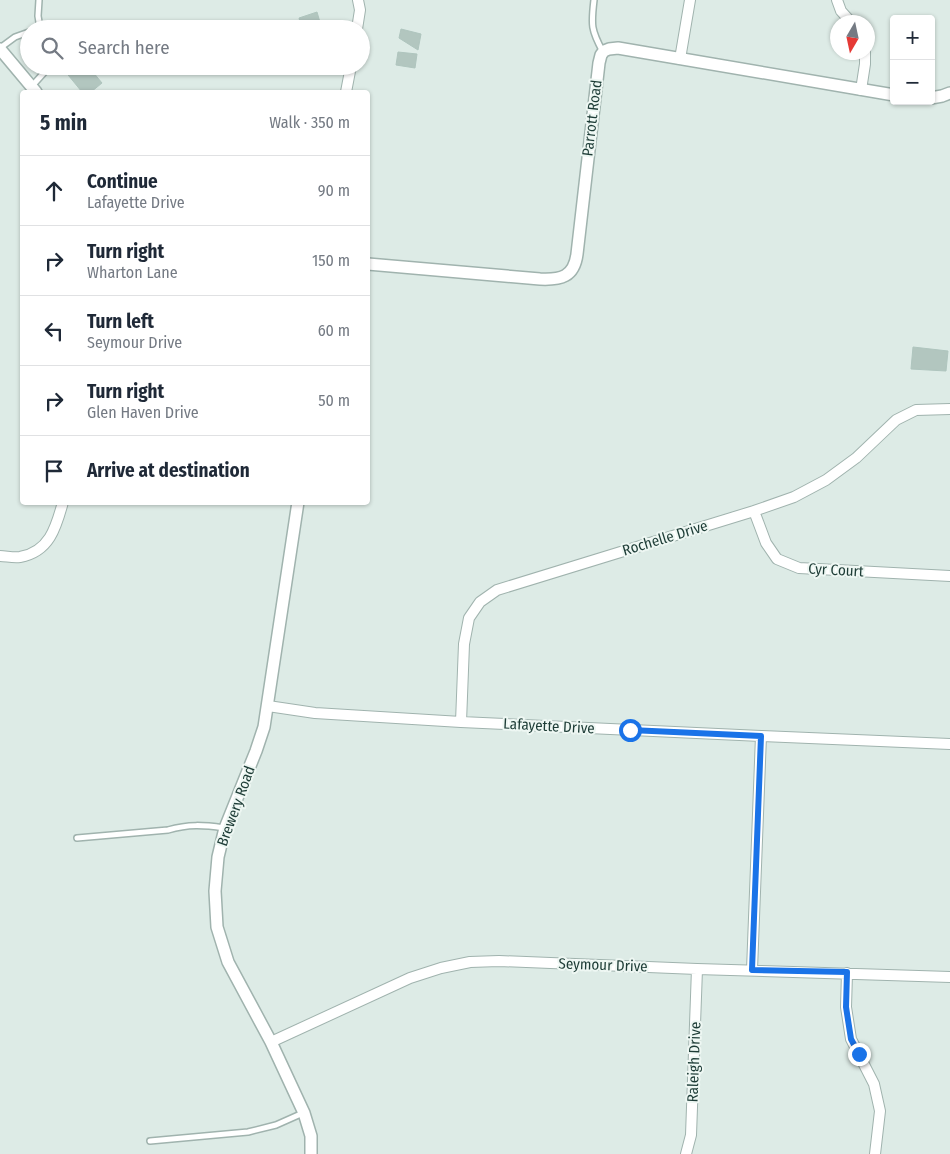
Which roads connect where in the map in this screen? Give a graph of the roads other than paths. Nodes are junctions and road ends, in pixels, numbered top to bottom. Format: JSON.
{"nodes":[{"id":1,"x":39,"y":0,"type":"edge"},
{"id":2,"x":358,"y":0,"type":"edge"},
{"id":3,"x":594,"y":0,"type":"edge"},
{"id":4,"x":690,"y":0,"type":"edge"},
{"id":5,"x":837,"y":0,"type":"edge"},
{"id":6,"x":845,"y":15,"type":"edge"},
{"id":7,"x":39,"y":20,"type":"edge"},
{"id":8,"x":358,"y":20,"type":"edge"},
{"id":9,"x":20,"y":35,"type":"edge"},
{"id":10,"x":0,"y":49,"type":"edge"},
{"id":11,"x":603,"y":53,"type":"junction"},
{"id":12,"x":680,"y":60,"type":"junction"},
{"id":13,"x":865,"y":60,"type":"edge"},
{"id":14,"x":20,"y":73,"type":"edge"},
{"id":15,"x":22,"y":75,"type":"edge"},
{"id":16,"x":44,"y":75,"type":"edge"},
{"id":17,"x":349,"y":75,"type":"edge"},
{"id":18,"x":34,"y":90,"type":"edge"},
{"id":19,"x":346,"y":90,"type":"edge"},
{"id":20,"x":861,"y":90,"type":"junction"},
{"id":21,"x":890,"y":94,"type":"edge"},
{"id":22,"x":370,"y":264,"type":"edge"},
{"id":23,"x":950,"y":409,"type":"edge"},
{"id":24,"x":62,"y":505,"type":"edge"},
{"id":25,"x":298,"y":505,"type":"edge"},
{"id":26,"x":754,"y":511,"type":"junction"},
{"id":27,"x":0,"y":556,"type":"edge"},
{"id":28,"x":950,"y":576,"type":"edge"},
{"id":29,"x":268,"y":706,"type":"junction"},
{"id":30,"x":460,"y":722,"type":"junction"},
{"id":31,"x":761,"y":736,"type":"junction"},
{"id":32,"x":950,"y":744,"type":"edge"},
{"id":33,"x":225,"y":828,"type":"junction"},
{"id":34,"x":76,"y":838,"type":"dead end"},
{"id":35,"x":697,"y":969,"type":"junction"},
{"id":36,"x":752,"y":970,"type":"junction"},
{"id":37,"x":847,"y":972,"type":"junction"},
{"id":38,"x":950,"y":976,"type":"edge"},
{"id":39,"x":271,"y":1042,"type":"junction"},
{"id":40,"x":304,"y":1112,"type":"junction"},
{"id":41,"x":150,"y":1141,"type":"dead end"},
{"id":42,"x":311,"y":1154,"type":"edge"},
{"id":43,"x":686,"y":1154,"type":"edge"},
{"id":44,"x":875,"y":1154,"type":"edge"}],
"edges":[{"from":1,"to":7,"type":"lane"},
{"from":2,"to":8,"type":"street"},
{"from":3,"to":11,"type":"lane"},
{"from":4,"to":12,"type":"street"},
{"from":5,"to":6,"type":"street"},
{"from":9,"to":10,"type":"lane"},
{"from":10,"to":14,"type":"street"},
{"from":11,"to":12,"type":"street"},
{"from":11,"to":22,"type":"street","name":"Parrott Road"},
{"from":12,"to":20,"type":"street"},
{"from":13,"to":20,"type":"street"},
{"from":15,"to":18,"type":"street"},
{"from":16,"to":18,"type":"lane"},
{"from":17,"to":19,"type":"street"},
{"from":20,"to":21,"type":"street"},
{"from":23,"to":26,"type":"street","name":"Rochelle Drive"},
{"from":24,"to":27,"type":"street"},
{"from":25,"to":29,"type":"street","name":"Brewery Road"},
{"from":26,"to":28,"type":"street","name":"Cyr Court"},
{"from":26,"to":30,"type":"street","name":"Rochelle Drive"},
{"from":29,"to":30,"type":"street","name":"Lafayette Drive"},
{"from":29,"to":33,"type":"street","name":"Brewery Road"},
{"from":30,"to":31,"type":"street","name":"Lafayette Drive"},
{"from":31,"to":32,"type":"street","name":"Lafayette Drive"},
{"from":31,"to":36,"type":"street"},
{"from":33,"to":34,"type":"lane"},
{"from":33,"to":39,"type":"street","name":"Brewery Road"},
{"from":35,"to":36,"type":"street","name":"Seymour Drive"},
{"from":35,"to":39,"type":"street","name":"Seymour Drive"},
{"from":35,"to":43,"type":"street","name":"Raleigh Drive"},
{"from":36,"to":37,"type":"street","name":"Seymour Drive"},
{"from":37,"to":38,"type":"street","name":"Seymour Drive"},
{"from":37,"to":44,"type":"street"},
{"from":39,"to":40,"type":"street","name":"Brewery Road"},
{"from":40,"to":41,"type":"lane"},
{"from":40,"to":42,"type":"street","name":"Brewery Road"}]}
